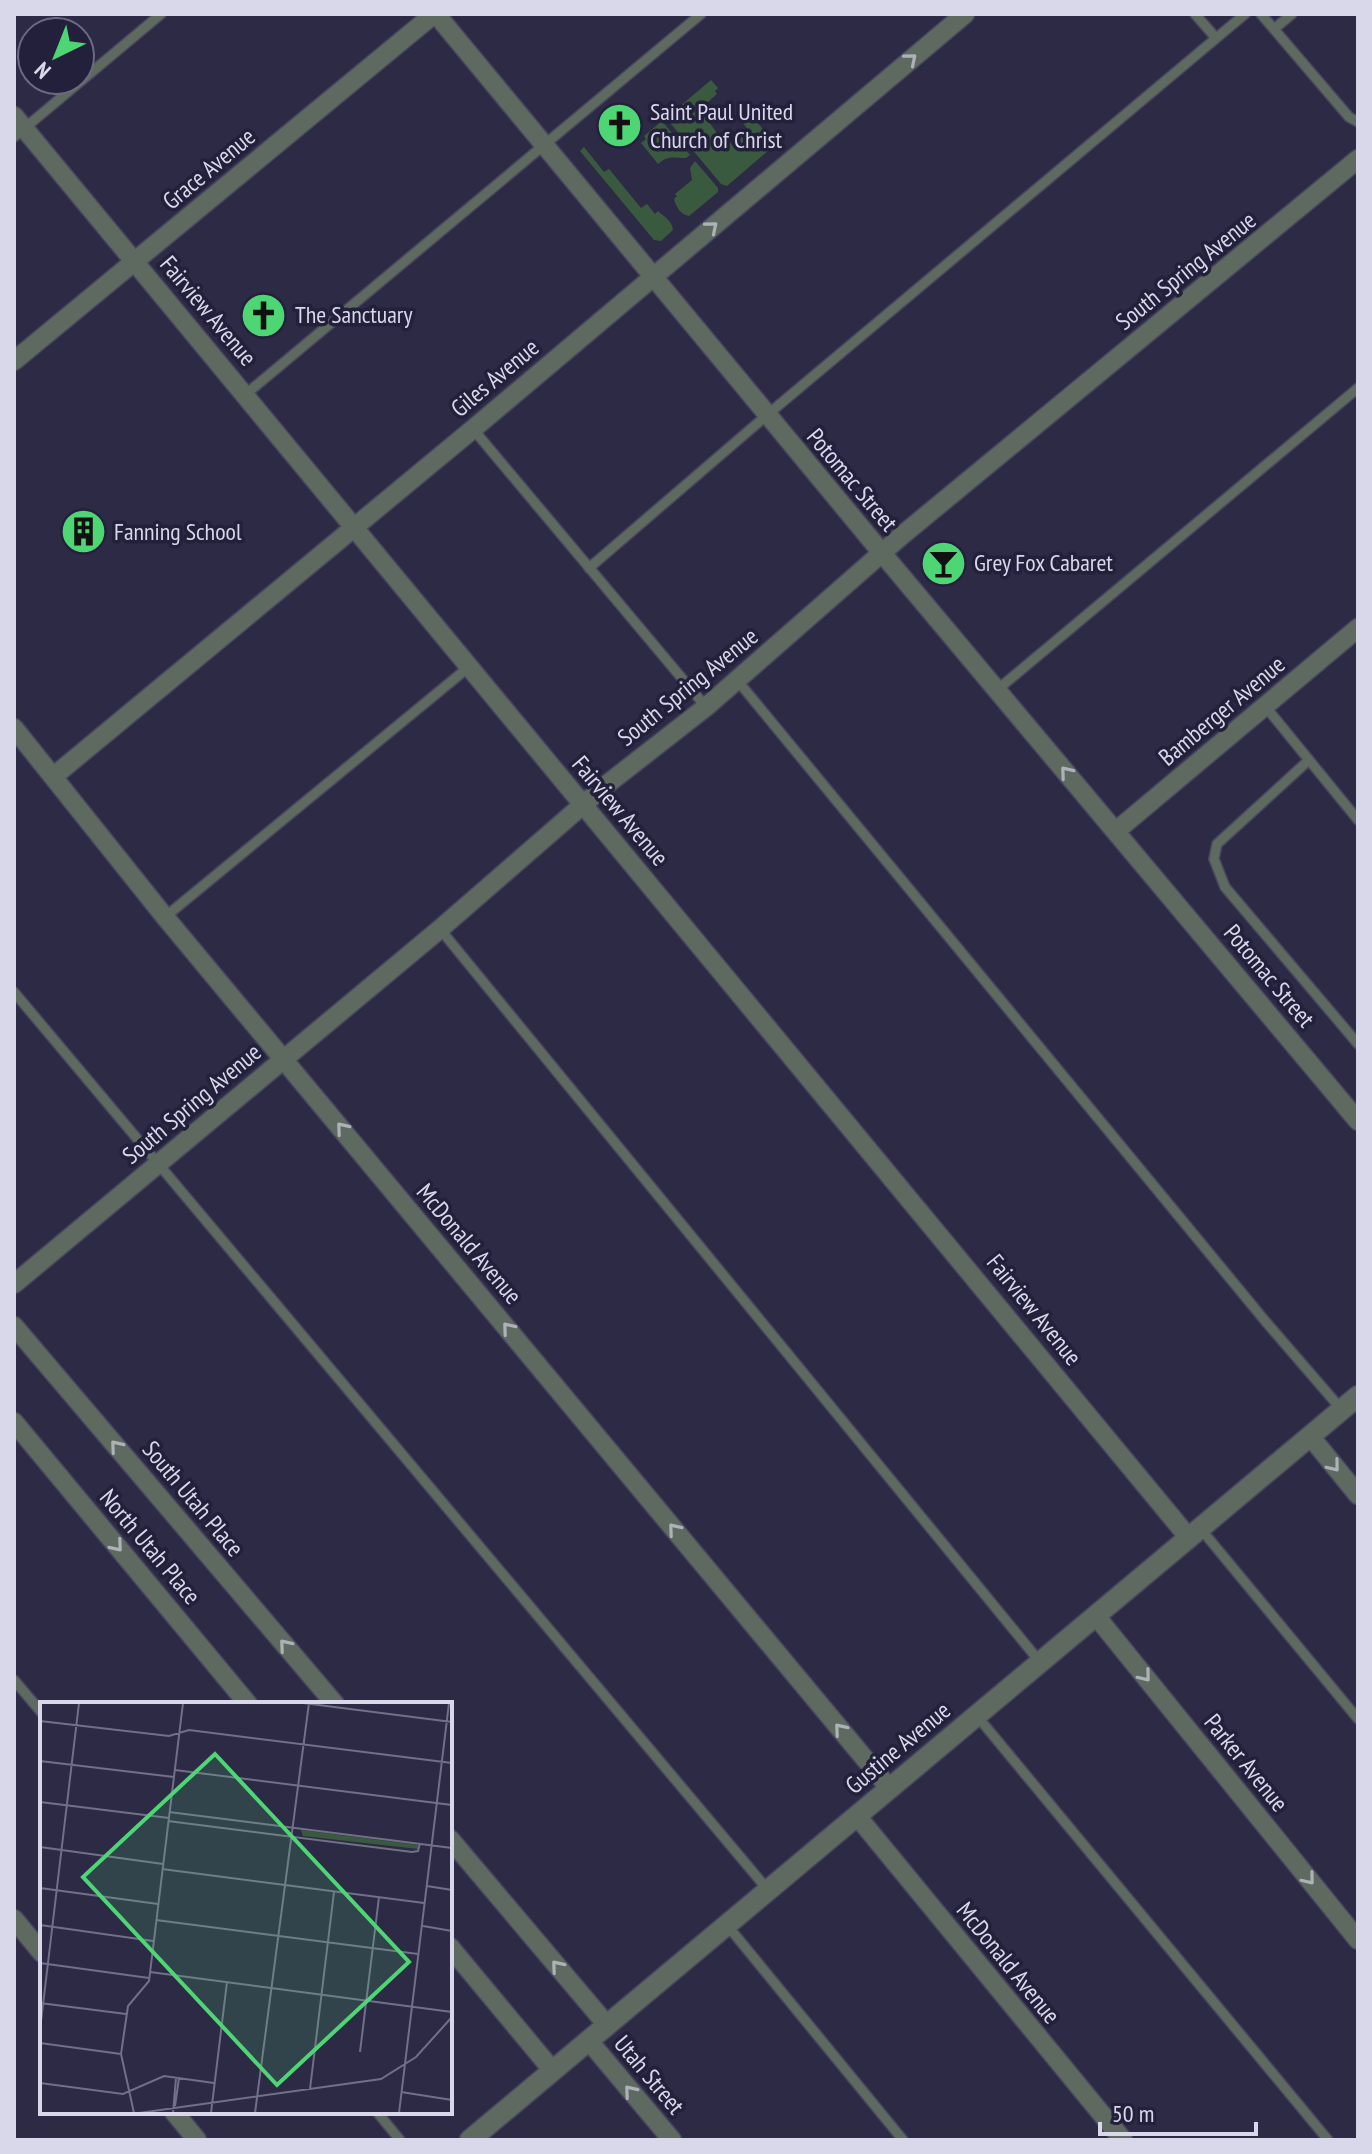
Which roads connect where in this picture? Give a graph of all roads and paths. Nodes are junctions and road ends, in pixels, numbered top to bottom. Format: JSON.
{"nodes":[{"id":1,"x":161,"y":14,"type":"edge"},
{"id":2,"x":435,"y":14,"type":"edge"},
{"id":3,"x":701,"y":14,"type":"edge"},
{"id":4,"x":965,"y":14,"type":"edge"},
{"id":5,"x":1195,"y":14,"type":"edge"},
{"id":6,"x":1245,"y":14,"type":"edge"},
{"id":7,"x":1261,"y":14,"type":"edge"},
{"id":8,"x":1292,"y":14,"type":"edge"},
{"id":9,"x":1274,"y":29,"type":"junction"},
{"id":10,"x":1216,"y":38,"type":"junction"},
{"id":11,"x":1358,"y":122,"type":"edge"},
{"id":12,"x":17,"y":127,"type":"edge"},
{"id":13,"x":545,"y":146,"type":"junction"},
{"id":14,"x":1358,"y":159,"type":"edge"},
{"id":15,"x":136,"y":261,"type":"junction"},
{"id":16,"x":653,"y":277,"type":"junction"},
{"id":17,"x":14,"y":361,"type":"edge"},
{"id":18,"x":1358,"y":388,"type":"edge"},
{"id":19,"x":246,"y":394,"type":"junction"},
{"id":20,"x":767,"y":415,"type":"junction"},
{"id":21,"x":473,"y":429,"type":"junction"},
{"id":22,"x":355,"y":527,"type":"junction"},
{"id":23,"x":882,"y":553,"type":"junction"},
{"id":24,"x":589,"y":568,"type":"junction"},
{"id":25,"x":1358,"y":628,"type":"edge"},
{"id":26,"x":470,"y":666,"type":"junction"},
{"id":27,"x":737,"y":680,"type":"junction"},
{"id":28,"x":997,"y":690,"type":"junction"},
{"id":29,"x":1265,"y":706,"type":"junction"},
{"id":30,"x":706,"y":707,"type":"junction"},
{"id":31,"x":14,"y":728,"type":"edge"},
{"id":32,"x":1309,"y":760,"type":"junction"},
{"id":33,"x":54,"y":776,"type":"junction"},
{"id":34,"x":582,"y":805,"type":"junction"},
{"id":35,"x":1358,"y":820,"type":"edge"},
{"id":36,"x":1116,"y":831,"type":"junction"},
{"id":37,"x":165,"y":917,"type":"junction"},
{"id":38,"x":440,"y":929,"type":"junction"},
{"id":39,"x":14,"y":992,"type":"edge"},
{"id":40,"x":1358,"y":1044,"type":"edge"},
{"id":41,"x":284,"y":1058,"type":"junction"},
{"id":42,"x":1358,"y":1121,"type":"edge"},
{"id":43,"x":158,"y":1163,"type":"junction"},
{"id":44,"x":14,"y":1284,"type":"edge"},
{"id":45,"x":14,"y":1326,"type":"edge"},
{"id":46,"x":1358,"y":1396,"type":"edge"},
{"id":47,"x":1342,"y":1410,"type":"junction"},
{"id":48,"x":14,"y":1422,"type":"edge"},
{"id":49,"x":1310,"y":1436,"type":"junction"},
{"id":50,"x":1358,"y":1495,"type":"edge"},
{"id":51,"x":1195,"y":1533,"type":"junction"},
{"id":52,"x":1096,"y":1616,"type":"junction"},
{"id":53,"x":1040,"y":1662,"type":"junction"},
{"id":54,"x":14,"y":1680,"type":"edge"},
{"id":55,"x":246,"y":1702,"type":"edge"},
{"id":56,"x":333,"y":1702,"type":"edge"},
{"id":57,"x":40,"y":1711,"type":"edge"},
{"id":58,"x":977,"y":1716,"type":"junction"},
{"id":59,"x":1358,"y":1719,"type":"edge"},
{"id":60,"x":890,"y":1789,"type":"junction"},
{"id":61,"x":857,"y":1816,"type":"junction"},
{"id":62,"x":452,"y":1841,"type":"edge"},
{"id":63,"x":768,"y":1890,"type":"junction"},
{"id":64,"x":14,"y":1919,"type":"edge"},
{"id":65,"x":727,"y":1925,"type":"junction"},
{"id":66,"x":1358,"y":1940,"type":"edge"},
{"id":67,"x":452,"y":1949,"type":"edge"},
{"id":68,"x":40,"y":1951,"type":"edge"},
{"id":69,"x":607,"y":2025,"type":"junction"},
{"id":70,"x":589,"y":2041,"type":"junction"},
{"id":71,"x":553,"y":2071,"type":"junction"},
{"id":72,"x":176,"y":2114,"type":"edge"},
{"id":73,"x":379,"y":2114,"type":"edge"},
{"id":74,"x":197,"y":2140,"type":"edge"},
{"id":75,"x":400,"y":2140,"type":"edge"},
{"id":76,"x":470,"y":2140,"type":"edge"},
{"id":77,"x":672,"y":2140,"type":"edge"},
{"id":78,"x":903,"y":2140,"type":"edge"},
{"id":79,"x":1123,"y":2140,"type":"edge"},
{"id":80,"x":1328,"y":2140,"type":"edge"}],
"edges":[{"from":1,"to":12,"type":"lane"},
{"from":2,"to":13,"type":"street","name":"Potomac Street"},
{"from":2,"to":15,"type":"street","name":"Grace Avenue"},
{"from":3,"to":13,"type":"lane"},
{"from":16,"to":4,"type":"street","name":"Giles Avenue","one_way":true},
{"from":5,"to":10,"type":"lane"},
{"from":6,"to":10,"type":"lane"},
{"from":7,"to":9,"type":"lane"},
{"from":8,"to":9,"type":"lane"},
{"from":9,"to":11,"type":"lane"},
{"from":10,"to":20,"type":"lane"},
{"from":12,"to":15,"type":"street","name":"Fairview Avenue"},
{"from":13,"to":16,"type":"street","name":"Potomac Street"},
{"from":13,"to":19,"type":"lane"},
{"from":14,"to":23,"type":"street","name":"South Spring Avenue"},
{"from":15,"to":17,"type":"street","name":"Grace Avenue"},
{"from":15,"to":19,"type":"street","name":"Fairview Avenue"},
{"from":16,"to":20,"type":"street","name":"Potomac Street"},
{"from":16,"to":21,"type":"street","name":"Giles Avenue"},
{"from":18,"to":28,"type":"lane"},
{"from":19,"to":22,"type":"street","name":"Fairview Avenue"},
{"from":20,"to":23,"type":"street","name":"Potomac Street"},
{"from":20,"to":24,"type":"lane"},
{"from":21,"to":22,"type":"street","name":"Giles Avenue"},
{"from":21,"to":24,"type":"lane"},
{"from":22,"to":26,"type":"street","name":"Fairview Avenue"},
{"from":22,"to":33,"type":"street","name":"Giles Avenue"},
{"from":23,"to":27,"type":"street","name":"South Spring Avenue"},
{"from":23,"to":28,"type":"street","name":"Potomac Street"},
{"from":24,"to":30,"type":"lane"},
{"from":25,"to":29,"type":"street","name":"Bamberger Avenue"},
{"from":26,"to":34,"type":"street","name":"Fairview Avenue"},
{"from":26,"to":37,"type":"lane"},
{"from":27,"to":30,"type":"street","name":"South Spring Avenue"},
{"from":27,"to":47,"type":"lane"},
{"from":36,"to":28,"type":"street","name":"Potomac Street","one_way":true},
{"from":29,"to":32,"type":"lane"},
{"from":29,"to":36,"type":"street","name":"Bamberger Avenue"},
{"from":30,"to":34,"type":"street","name":"South Spring Avenue"},
{"from":31,"to":33,"type":"street","name":"McDonald Avenue"},
{"from":32,"to":35,"type":"lane"},
{"from":32,"to":40,"type":"lane"},
{"from":33,"to":37,"type":"street","name":"McDonald Avenue"},
{"from":34,"to":38,"type":"street","name":"South Spring Avenue"},
{"from":34,"to":51,"type":"street","name":"Fairview Avenue"},
{"from":36,"to":42,"type":"street","name":"Potomac Street"},
{"from":37,"to":41,"type":"street","name":"McDonald Avenue"},
{"from":38,"to":41,"type":"street","name":"South Spring Avenue"},
{"from":38,"to":53,"type":"lane"},
{"from":39,"to":43,"type":"lane"},
{"from":41,"to":43,"type":"street","name":"South Spring Avenue"},
{"from":60,"to":41,"type":"street","name":"McDonald Avenue","one_way":true},
{"from":43,"to":44,"type":"street","name":"South Spring Avenue"},
{"from":43,"to":63,"type":"lane"},
{"from":56,"to":45,"type":"street","name":"South Utah Place","one_way":true},
{"from":46,"to":47,"type":"street","name":"Gustine Avenue"},
{"from":47,"to":49,"type":"street","name":"Gustine Avenue"},
{"from":48,"to":55,"type":"street","name":"North Utah Place","one_way":true},
{"from":49,"to":50,"type":"street","one_way":true},
{"from":49,"to":51,"type":"street","name":"Gustine Avenue"},
{"from":51,"to":52,"type":"street","name":"Gustine Avenue"},
{"from":51,"to":59,"type":"lane"},
{"from":52,"to":53,"type":"street","name":"Gustine Avenue"},
{"from":52,"to":66,"type":"street","name":"Parker Avenue","one_way":true},
{"from":53,"to":58,"type":"street","name":"Gustine Avenue"},
{"from":54,"to":57,"type":"lane"},
{"from":58,"to":60,"type":"street","name":"Gustine Avenue"},
{"from":58,"to":80,"type":"lane"},
{"from":60,"to":61,"type":"street","name":"Gustine Avenue"},
{"from":61,"to":63,"type":"street","name":"Gustine Avenue"},
{"from":61,"to":79,"type":"street","name":"McDonald Avenue"},
{"from":69,"to":62,"type":"street","one_way":true},
{"from":63,"to":65,"type":"street","name":"Gustine Avenue"},
{"from":64,"to":68,"type":"street"},
{"from":65,"to":69,"type":"street","name":"Gustine Avenue"},
{"from":65,"to":78,"type":"lane"},
{"from":67,"to":71,"type":"street"},
{"from":69,"to":70,"type":"street","name":"Gustine Avenue"},
{"from":70,"to":71,"type":"street","name":"Gustine Avenue"},
{"from":77,"to":70,"type":"street","name":"Utah Street","one_way":true},
{"from":71,"to":76,"type":"street","name":"Gustine Avenue"},
{"from":72,"to":74,"type":"street"},
{"from":73,"to":75,"type":"lane"}]}
